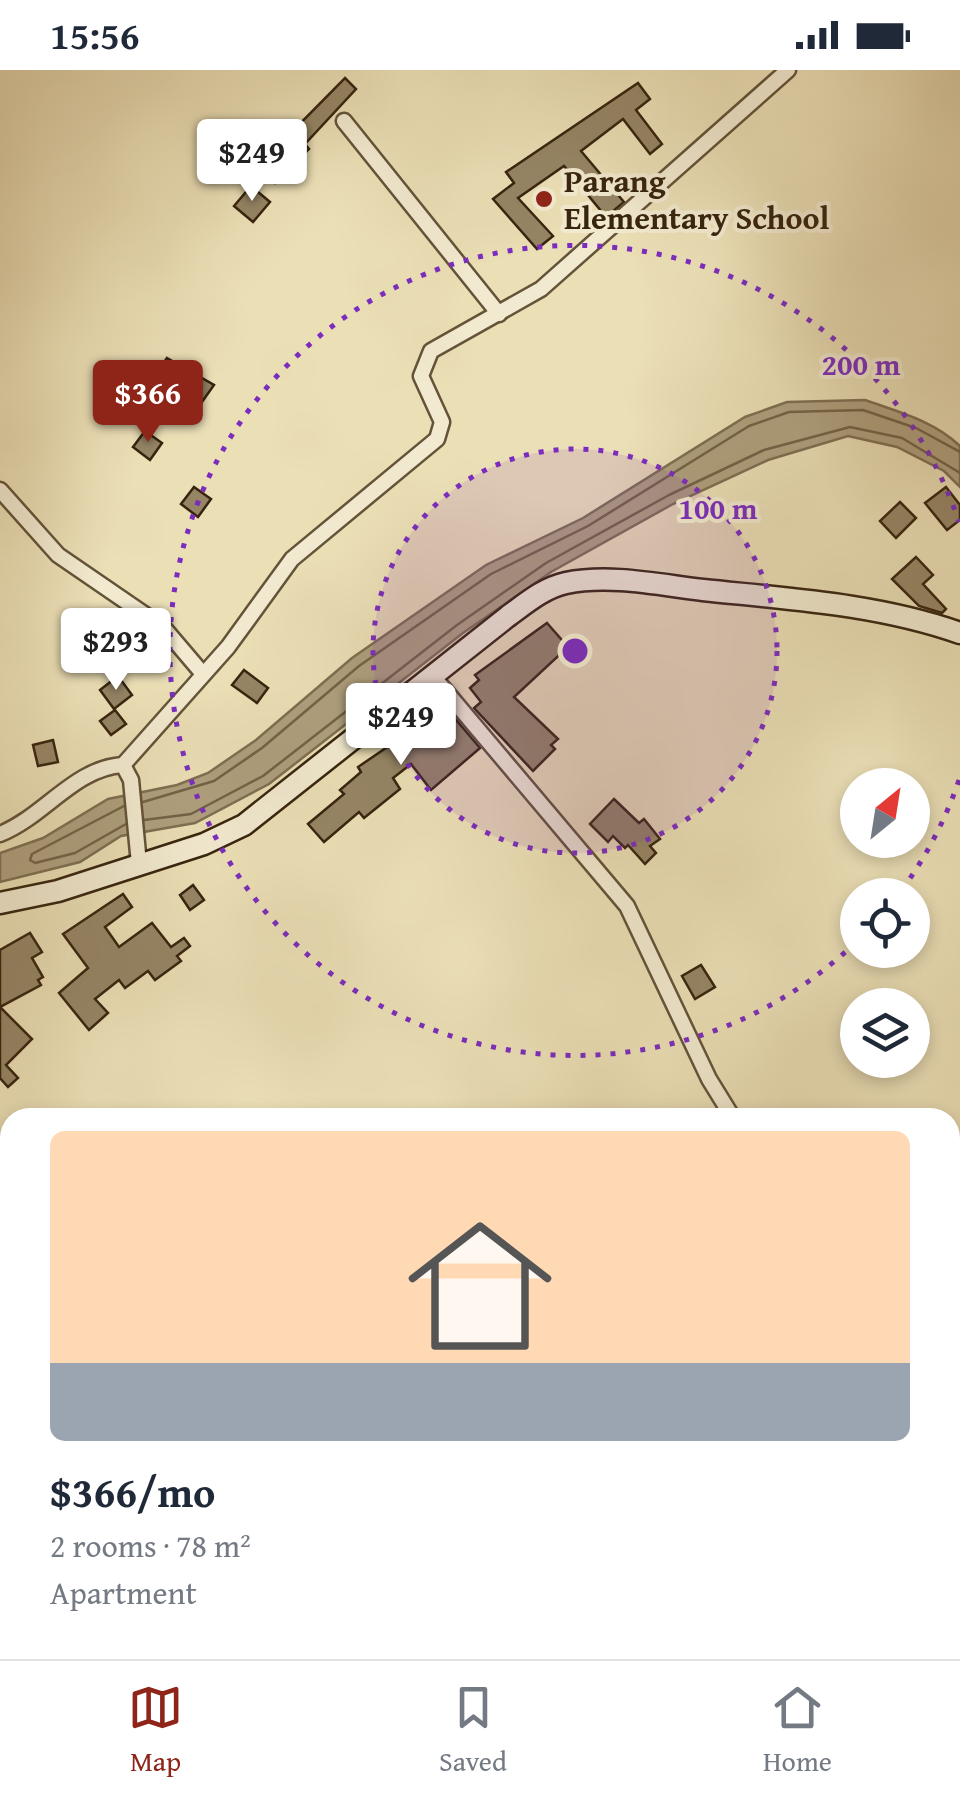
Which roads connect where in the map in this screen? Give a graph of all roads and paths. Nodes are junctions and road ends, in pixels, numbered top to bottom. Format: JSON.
{"nodes":[{"id":1,"x":788,"y":70,"type":"edge"},
{"id":2,"x":344,"y":121,"type":"dead end"},
{"id":3,"x":499,"y":314,"type":"junction"},
{"id":4,"x":0,"y":490,"type":"edge"},
{"id":5,"x":960,"y":633,"type":"edge"},
{"id":6,"x":203,"y":674,"type":"junction"},
{"id":7,"x":432,"y":674,"type":"junction"},
{"id":8,"x":123,"y":764,"type":"junction"},
{"id":9,"x":0,"y":834,"type":"edge"},
{"id":10,"x":138,"y":864,"type":"junction"},
{"id":11,"x":0,"y":903,"type":"edge"},
{"id":12,"x":728,"y":1108,"type":"edge"}],
"edges":[{"from":1,"to":3,"type":"street"},
{"from":2,"to":3,"type":"street"},
{"from":3,"to":6,"type":"street"},
{"from":4,"to":6,"type":"street"},
{"from":5,"to":7,"type":"main road"},
{"from":6,"to":8,"type":"street"},
{"from":7,"to":10,"type":"main road"},
{"from":7,"to":12,"type":"street"},
{"from":8,"to":9,"type":"street"},
{"from":8,"to":10,"type":"street"},
{"from":10,"to":11,"type":"main road"}]}
